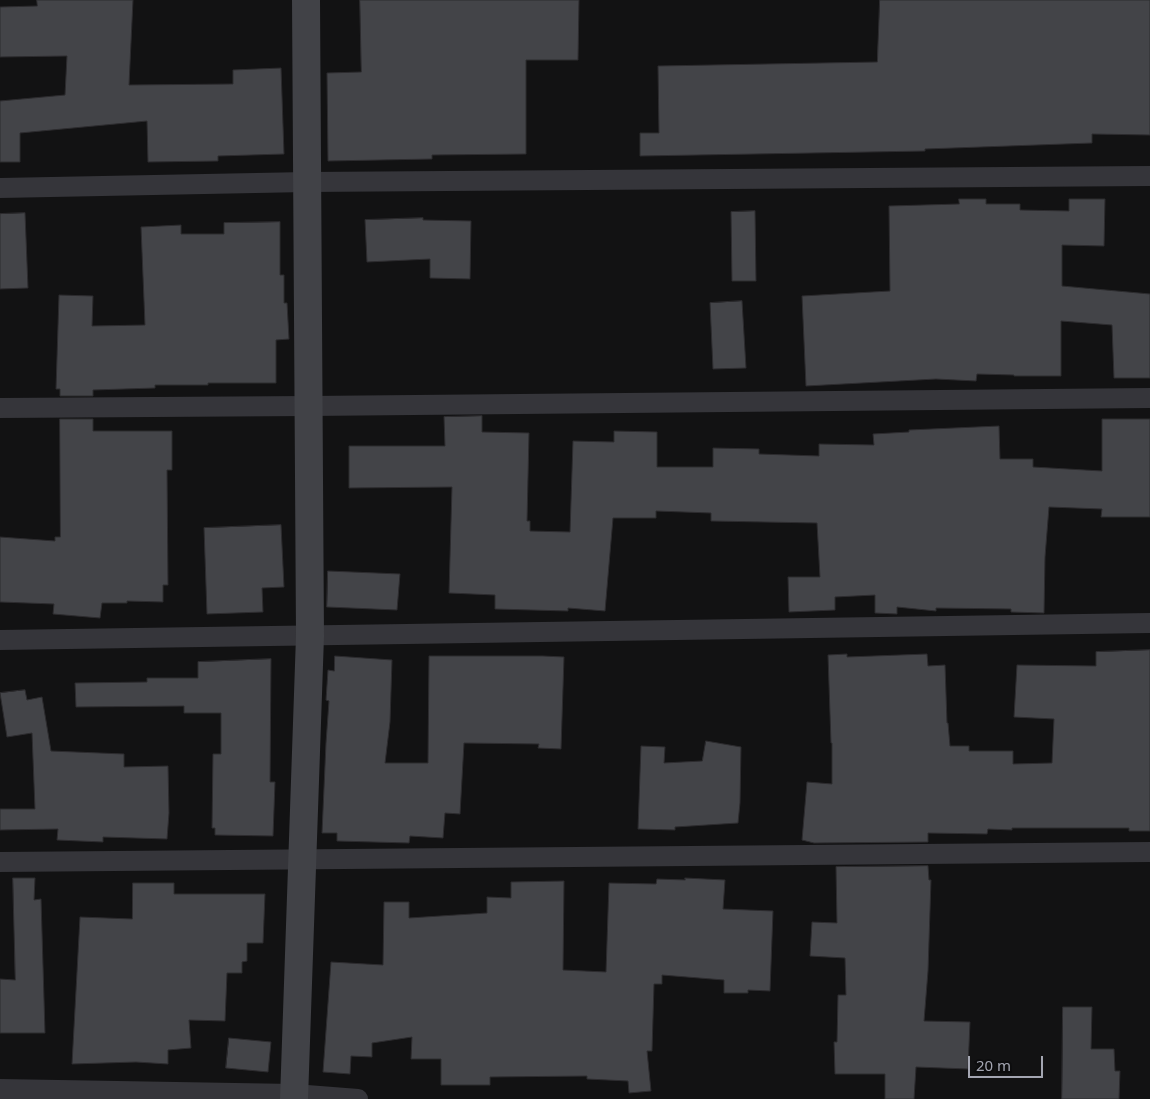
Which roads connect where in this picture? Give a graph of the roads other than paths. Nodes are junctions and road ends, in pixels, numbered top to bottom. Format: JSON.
{"nodes":[{"id":1,"x":306,"y":0,"type":"edge"},
{"id":2,"x":1150,"y":176,"type":"edge"},
{"id":3,"x":307,"y":182,"type":"junction"},
{"id":4,"x":0,"y":188,"type":"edge"},
{"id":5,"x":1150,"y":398,"type":"edge"},
{"id":6,"x":309,"y":406,"type":"junction"},
{"id":7,"x":0,"y":408,"type":"edge"},
{"id":8,"x":1150,"y":623,"type":"edge"},
{"id":9,"x":310,"y":636,"type":"junction"},
{"id":10,"x":0,"y":640,"type":"edge"},
{"id":11,"x":1150,"y":852,"type":"edge"},
{"id":12,"x":302,"y":860,"type":"junction"},
{"id":13,"x":0,"y":862,"type":"edge"},
{"id":14,"x":0,"y":1089,"type":"edge"},
{"id":15,"x":294,"y":1096,"type":"edge"},
{"id":16,"x":358,"y":1099,"type":"edge"}],
"edges":[{"from":1,"to":3,"type":"street"},
{"from":2,"to":3,"type":"street"},
{"from":3,"to":4,"type":"street"},
{"from":3,"to":6,"type":"street"},
{"from":5,"to":6,"type":"street"},
{"from":6,"to":7,"type":"street"},
{"from":6,"to":9,"type":"street"},
{"from":8,"to":9,"type":"street"},
{"from":9,"to":10,"type":"street"},
{"from":9,"to":12,"type":"street"},
{"from":11,"to":12,"type":"street"},
{"from":12,"to":13,"type":"street"},
{"from":12,"to":15,"type":"street"},
{"from":14,"to":15,"type":"street"},
{"from":15,"to":16,"type":"street"}]}
